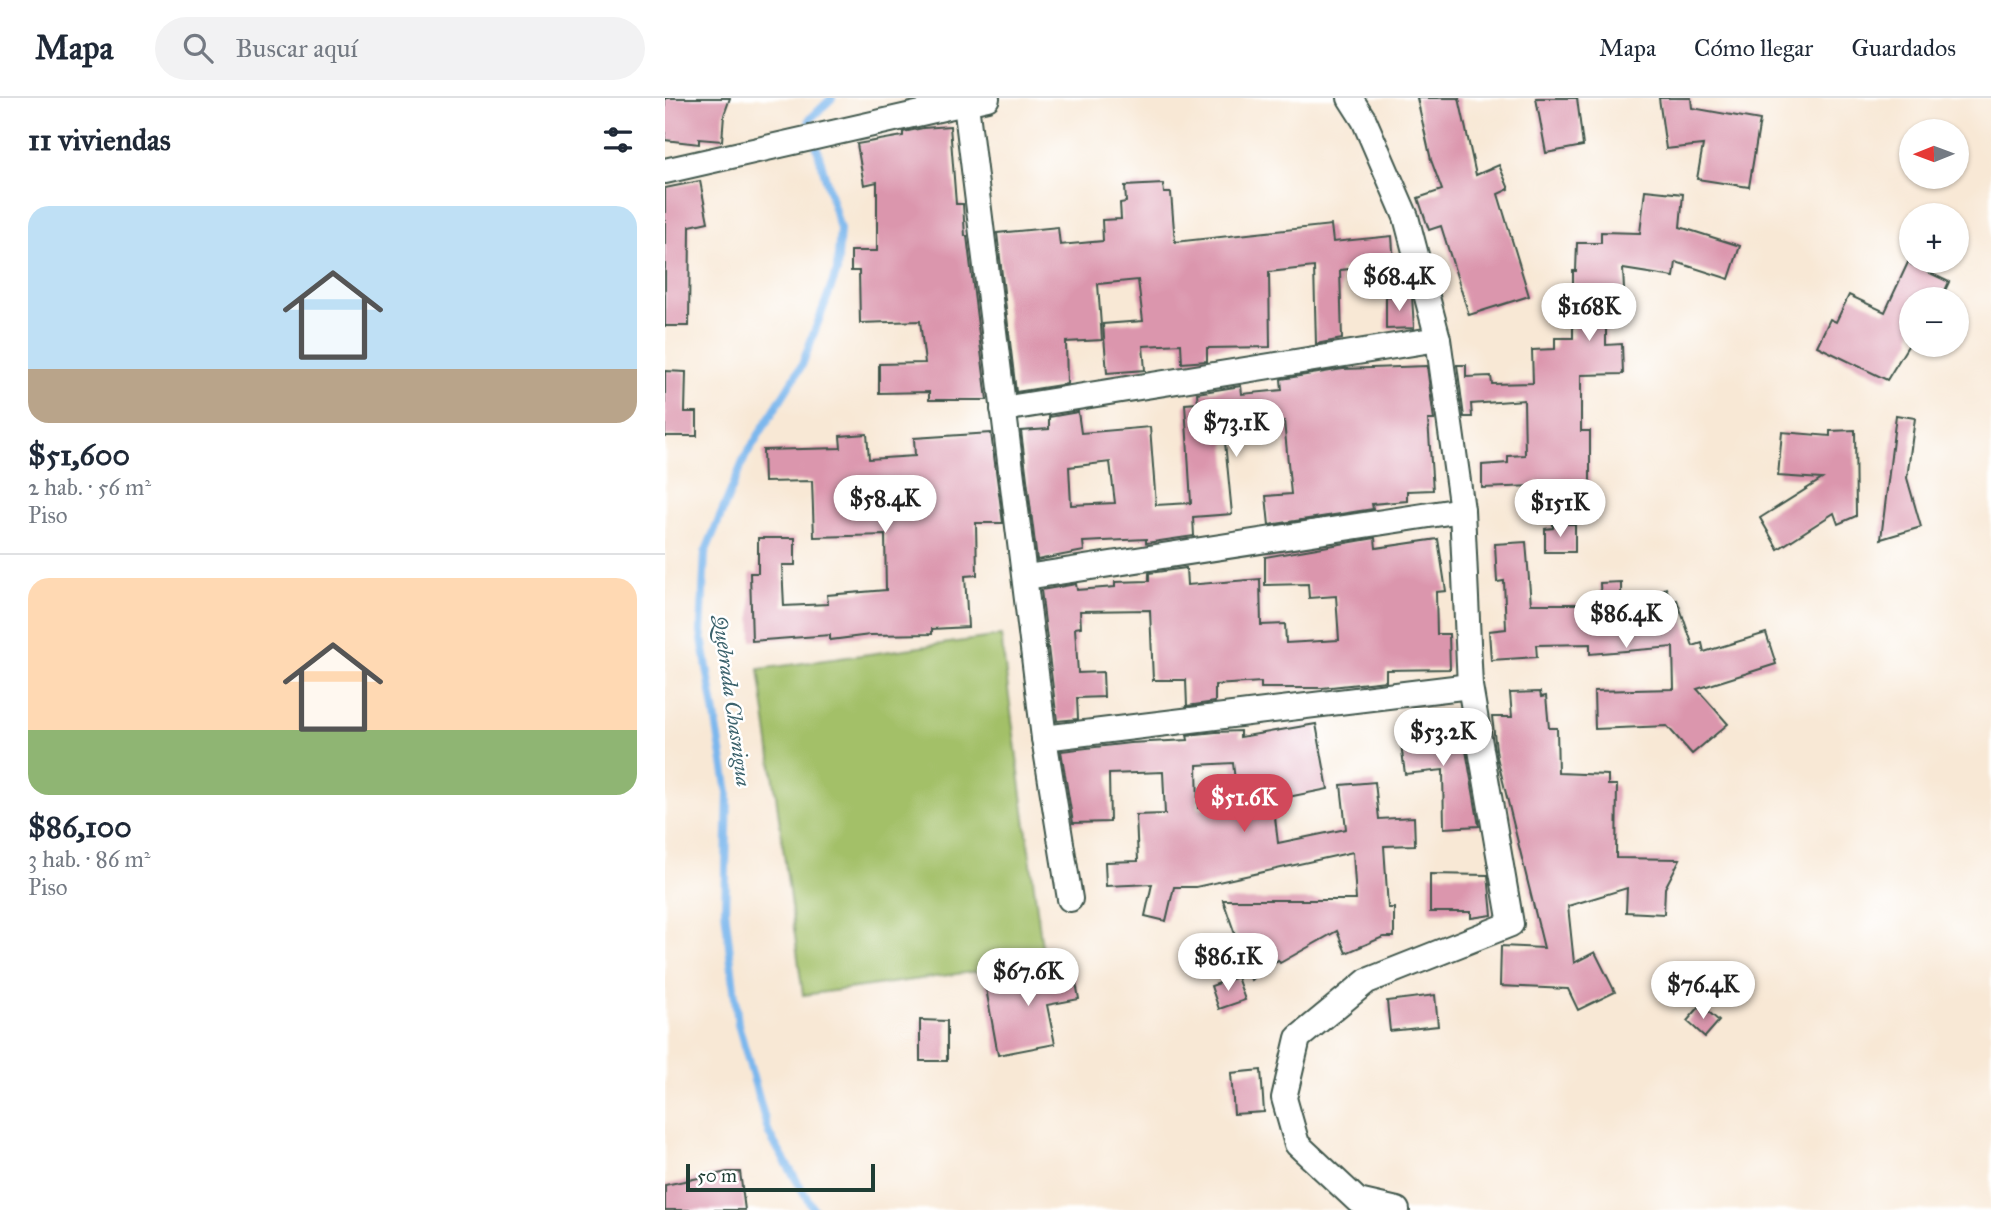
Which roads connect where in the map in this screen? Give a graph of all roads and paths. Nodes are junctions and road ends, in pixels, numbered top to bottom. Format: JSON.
{"nodes":[{"id":1,"x":1350,"y":98,"type":"edge"},
{"id":2,"x":976,"y":101,"type":"edge"},
{"id":3,"x":665,"y":171,"type":"edge"},
{"id":4,"x":1438,"y":339,"type":"junction"},
{"id":5,"x":1003,"y":409,"type":"junction"},
{"id":6,"x":1462,"y":510,"type":"junction"},
{"id":7,"x":1026,"y":577,"type":"junction"},
{"id":8,"x":1470,"y":686,"type":"junction"},
{"id":9,"x":1044,"y":738,"type":"junction"},
{"id":10,"x":1070,"y":899,"type":"dead end"},
{"id":11,"x":1398,"y":1210,"type":"edge"}],
"edges":[{"from":1,"to":4,"type":"street"},
{"from":2,"to":3,"type":"street"},
{"from":2,"to":5,"type":"street"},
{"from":4,"to":5,"type":"street"},
{"from":4,"to":6,"type":"street"},
{"from":5,"to":7,"type":"street"},
{"from":6,"to":7,"type":"street"},
{"from":6,"to":8,"type":"street"},
{"from":7,"to":9,"type":"street"},
{"from":8,"to":9,"type":"street"},
{"from":8,"to":11,"type":"street"},
{"from":9,"to":10,"type":"street"}]}
